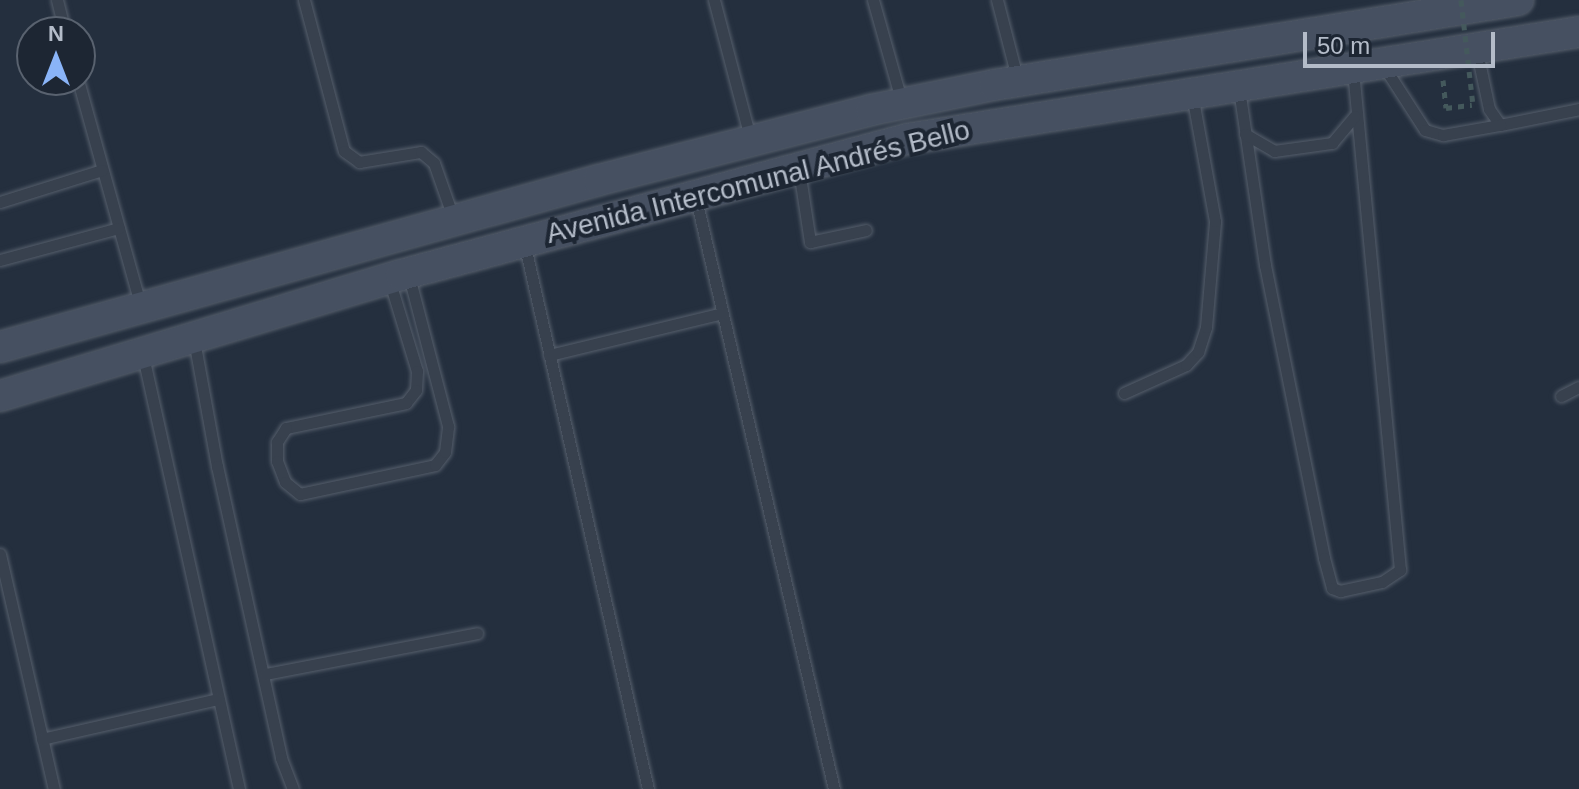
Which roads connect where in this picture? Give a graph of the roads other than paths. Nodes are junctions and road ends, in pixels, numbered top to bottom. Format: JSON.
{"nodes":[{"id":1,"x":304,"y":0,"type":"edge"},
{"id":2,"x":714,"y":0,"type":"edge"},
{"id":3,"x":873,"y":0,"type":"edge"},
{"id":4,"x":997,"y":0,"type":"edge"},
{"id":5,"x":1518,"y":0,"type":"edge"},
{"id":6,"x":1427,"y":7,"type":"edge"},
{"id":7,"x":1579,"y":32,"type":"edge"},
{"id":8,"x":1476,"y":47,"type":"junction"},
{"id":9,"x":1367,"y":63,"type":"junction"},
{"id":10,"x":1019,"y":81,"type":"junction"},
{"id":11,"x":1239,"y":83,"type":"junction"},
{"id":12,"x":1191,"y":90,"type":"junction"},
{"id":13,"x":82,"y":96,"type":"edge"},
{"id":14,"x":903,"y":104,"type":"junction"},
{"id":15,"x":1579,"y":109,"type":"edge"},
{"id":16,"x":1355,"y":116,"type":"junction"},
{"id":17,"x":1500,"y":125,"type":"junction"},
{"id":18,"x":1245,"y":134,"type":"junction"},
{"id":19,"x":751,"y":142,"type":"junction"},
{"id":20,"x":798,"y":166,"type":"junction"},
{"id":21,"x":102,"y":170,"type":"junction"},
{"id":22,"x":695,"y":194,"type":"junction"},
{"id":23,"x":0,"y":202,"type":"edge"},
{"id":24,"x":454,"y":221,"type":"junction"},
{"id":25,"x":119,"y":228,"type":"junction"},
{"id":26,"x":866,"y":230,"type":"dead end"},
{"id":27,"x":524,"y":241,"type":"junction"},
{"id":28,"x":0,"y":260,"type":"edge"},
{"id":29,"x":399,"y":276,"type":"junction"},
{"id":30,"x":142,"y":308,"type":"junction"},
{"id":31,"x":722,"y":313,"type":"junction"},
{"id":32,"x":194,"y":340,"type":"junction"},
{"id":33,"x":0,"y":347,"type":"edge"},
{"id":34,"x":143,"y":355,"type":"junction"},
{"id":35,"x":549,"y":355,"type":"junction"},
{"id":36,"x":1579,"y":387,"type":"edge"},
{"id":37,"x":1124,"y":393,"type":"dead end"},
{"id":38,"x":0,"y":396,"type":"edge"},
{"id":39,"x":1561,"y":396,"type":"dead end"},
{"id":40,"x":0,"y":554,"type":"edge"},
{"id":41,"x":477,"y":633,"type":"dead end"},
{"id":42,"x":265,"y":674,"type":"junction"},
{"id":43,"x":218,"y":699,"type":"junction"},
{"id":44,"x":42,"y":739,"type":"junction"},
{"id":45,"x":54,"y":789,"type":"edge"},
{"id":46,"x":239,"y":789,"type":"edge"},
{"id":47,"x":293,"y":789,"type":"edge"},
{"id":48,"x":648,"y":789,"type":"edge"},
{"id":49,"x":834,"y":789,"type":"edge"}],
"edges":[{"from":1,"to":24,"type":"lane"},
{"from":2,"to":19,"type":"lane"},
{"from":3,"to":14,"type":"lane"},
{"from":4,"to":10,"type":"lane"},
{"from":5,"to":6,"type":"main road","name":"Avenida Intercomunal Andrés Bello"},
{"from":6,"to":10,"type":"main road","name":"Avenida Intercomunal Andrés Bello"},
{"from":7,"to":8,"type":"main road","name":"Avenida Intercomunal Andrés Bello"},
{"from":8,"to":9,"type":"main road","name":"Avenida Intercomunal Andrés Bello"},
{"from":8,"to":17,"type":"lane"},
{"from":9,"to":11,"type":"main road","name":"Avenida Intercomunal Andrés Bello"},
{"from":9,"to":16,"type":"lane"},
{"from":9,"to":17,"type":"lane"},
{"from":10,"to":14,"type":"main road","name":"Avenida Intercomunal Andrés Bello"},
{"from":11,"to":12,"type":"main road","name":"Avenida Intercomunal Andrés Bello"},
{"from":11,"to":18,"type":"lane"},
{"from":12,"to":20,"type":"main road","name":"Avenida Intercomunal Andrés Bello"},
{"from":12,"to":37,"type":"lane"},
{"from":13,"to":21,"type":"lane"},
{"from":14,"to":19,"type":"main road","name":"Avenida Intercomunal Andrés Bello"},
{"from":15,"to":17,"type":"lane"},
{"from":16,"to":18,"type":"lane"},
{"from":16,"to":18,"type":"lane"},
{"from":19,"to":24,"type":"main road","name":"Avenida Intercomunal Andrés Bello"},
{"from":20,"to":22,"type":"main road","name":"Avenida Intercomunal Andrés Bello"},
{"from":20,"to":26,"type":"lane"},
{"from":21,"to":23,"type":"lane"},
{"from":21,"to":25,"type":"lane"},
{"from":22,"to":27,"type":"main road","name":"Avenida Intercomunal Andrés Bello"},
{"from":22,"to":31,"type":"lane"},
{"from":24,"to":30,"type":"main road","name":"Avenida Intercomunal Andrés Bello"},
{"from":25,"to":28,"type":"lane"},
{"from":25,"to":30,"type":"lane"},
{"from":27,"to":29,"type":"main road","name":"Avenida Intercomunal Andrés Bello"},
{"from":27,"to":35,"type":"lane"},
{"from":29,"to":29,"type":"lane"},
{"from":29,"to":32,"type":"main road","name":"Avenida Intercomunal Andrés Bello"},
{"from":30,"to":33,"type":"main road","name":"Avenida Intercomunal Andrés Bello"},
{"from":31,"to":35,"type":"lane"},
{"from":31,"to":49,"type":"lane"},
{"from":32,"to":34,"type":"main road","name":"Avenida Intercomunal Andrés Bello"},
{"from":32,"to":42,"type":"lane"},
{"from":34,"to":38,"type":"main road","name":"Avenida Intercomunal Andrés Bello"},
{"from":34,"to":43,"type":"lane"},
{"from":35,"to":48,"type":"lane"},
{"from":36,"to":39,"type":"lane"},
{"from":40,"to":44,"type":"lane"},
{"from":41,"to":42,"type":"lane"},
{"from":42,"to":47,"type":"lane"},
{"from":43,"to":44,"type":"lane"},
{"from":43,"to":46,"type":"lane"},
{"from":44,"to":45,"type":"lane"}]}
